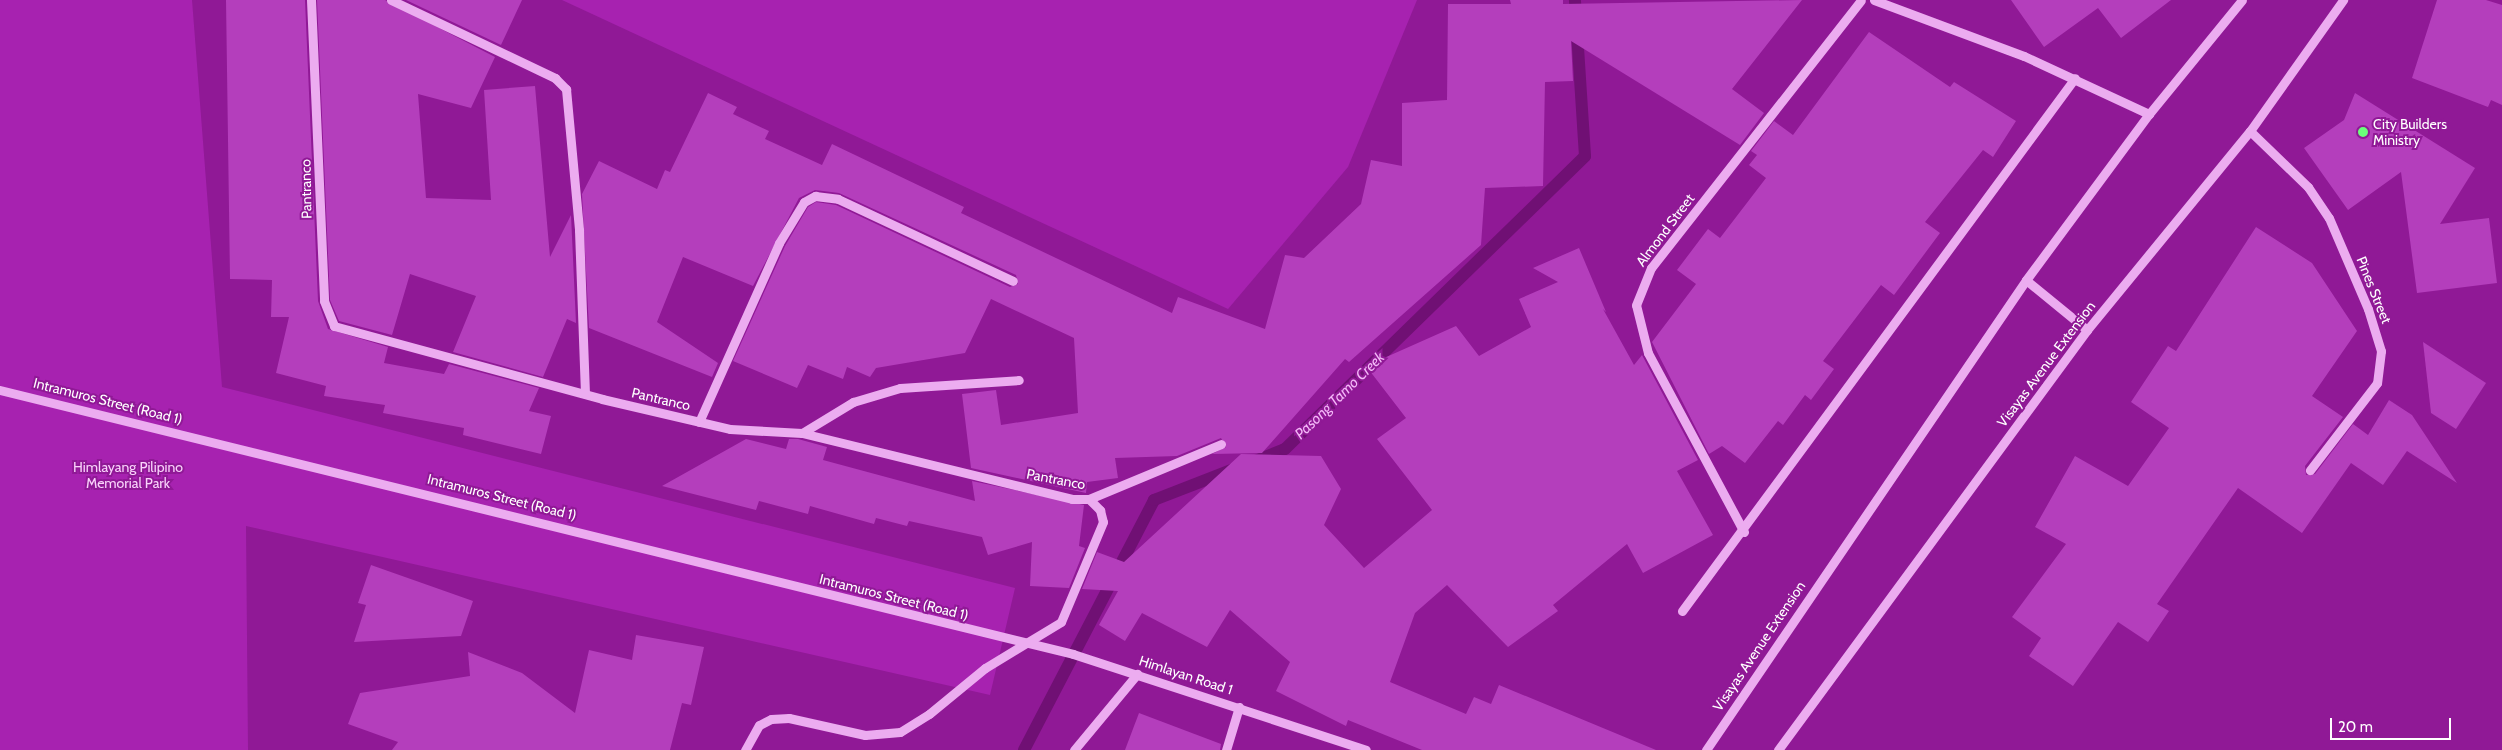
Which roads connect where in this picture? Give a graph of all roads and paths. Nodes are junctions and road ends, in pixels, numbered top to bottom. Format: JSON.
{"nodes":[{"id":1,"x":311,"y":0,"type":"edge"},
{"id":2,"x":391,"y":0,"type":"edge"},
{"id":3,"x":1861,"y":0,"type":"edge"},
{"id":4,"x":1874,"y":0,"type":"edge"},
{"id":5,"x":2242,"y":0,"type":"edge"},
{"id":6,"x":2343,"y":0,"type":"edge"},
{"id":7,"x":2075,"y":78,"type":"junction"},
{"id":8,"x":2149,"y":114,"type":"junction"},
{"id":9,"x":2250,"y":131,"type":"junction"},
{"id":10,"x":2026,"y":280,"type":"junction"},
{"id":11,"x":1013,"y":281,"type":"dead end"},
{"id":12,"x":2087,"y":330,"type":"junction"},
{"id":13,"x":1019,"y":380,"type":"dead end"},
{"id":14,"x":0,"y":390,"type":"edge"},
{"id":15,"x":585,"y":392,"type":"junction"},
{"id":16,"x":699,"y":422,"type":"junction"},
{"id":17,"x":802,"y":433,"type":"junction"},
{"id":18,"x":1220,"y":444,"type":"dead end"},
{"id":19,"x":2310,"y":470,"type":"dead end"},
{"id":20,"x":1090,"y":499,"type":"junction"},
{"id":21,"x":1744,"y":532,"type":"junction"},
{"id":22,"x":1682,"y":611,"type":"dead end"},
{"id":23,"x":995,"y":637,"type":"joint"},
{"id":24,"x":1023,"y":642,"type":"junction"},
{"id":25,"x":1137,"y":674,"type":"junction"},
{"id":26,"x":1239,"y":707,"type":"junction"},
{"id":27,"x":745,"y":750,"type":"edge"},
{"id":28,"x":1074,"y":750,"type":"edge"},
{"id":29,"x":1226,"y":750,"type":"edge"},
{"id":30,"x":1366,"y":750,"type":"edge"},
{"id":31,"x":1706,"y":750,"type":"edge"},
{"id":32,"x":1778,"y":750,"type":"edge"}],
"edges":[{"from":1,"to":15,"type":"street","name":"Pantranco"},
{"from":2,"to":15,"type":"street"},
{"from":3,"to":21,"type":"street","name":"Almond Street"},
{"from":4,"to":7,"type":"street"},
{"from":5,"to":8,"type":"street","name":"Visayas Avenue Extension"},
{"from":6,"to":9,"type":"street","name":"Visayas Avenue Extension"},
{"from":7,"to":8,"type":"street"},
{"from":7,"to":21,"type":"street"},
{"from":8,"to":10,"type":"street","name":"Visayas Avenue Extension"},
{"from":9,"to":12,"type":"street","name":"Visayas Avenue Extension"},
{"from":9,"to":19,"type":"street","name":"Pines Street"},
{"from":10,"to":12,"type":"street"},
{"from":10,"to":31,"type":"street","name":"Visayas Avenue Extension"},
{"from":11,"to":16,"type":"street"},
{"from":12,"to":32,"type":"street","name":"Visayas Avenue Extension"},
{"from":13,"to":17,"type":"street"},
{"from":14,"to":23,"type":"street","name":"Intramuros Street (Road 1)"},
{"from":15,"to":16,"type":"street","name":"Pantranco"},
{"from":16,"to":17,"type":"street","name":"Pantranco"},
{"from":17,"to":20,"type":"street","name":"Pantranco"},
{"from":18,"to":20,"type":"street"},
{"from":20,"to":24,"type":"street","name":"Pantranco"},
{"from":21,"to":22,"type":"street"},
{"from":23,"to":24,"type":"street","name":"Himlayan Road 1"},
{"from":24,"to":25,"type":"street","name":"Himlayan Road 1"},
{"from":24,"to":27,"type":"street","name":"Pantranco"},
{"from":25,"to":26,"type":"street","name":"Himlayan Road 1"},
{"from":25,"to":28,"type":"street"},
{"from":26,"to":29,"type":"street"},
{"from":26,"to":30,"type":"street","name":"Himlayan Road 1"}]}
